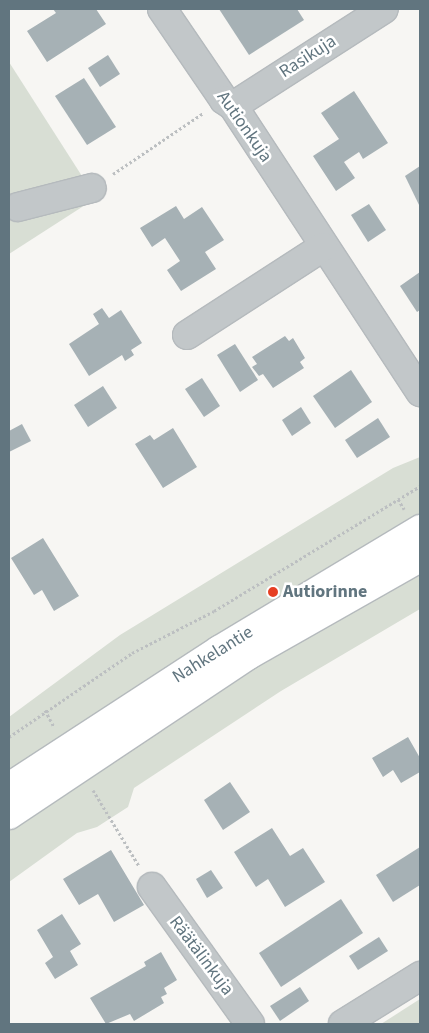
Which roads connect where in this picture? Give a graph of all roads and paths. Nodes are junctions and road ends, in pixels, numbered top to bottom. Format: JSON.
{"nodes":[{"id":1,"x":162,"y":9,"type":"edge"},
{"id":2,"x":384,"y":9,"type":"edge"},
{"id":3,"x":229,"y":103,"type":"junction"},
{"id":4,"x":92,"y":188,"type":"joint"},
{"id":5,"x":18,"y":207,"type":"dead end"},
{"id":6,"x":323,"y":247,"type":"junction"},
{"id":7,"x":187,"y":335,"type":"dead end"},
{"id":8,"x":420,"y":392,"type":"edge"},
{"id":9,"x":420,"y":486,"type":"edge"},
{"id":10,"x":420,"y":529,"type":"edge"},
{"id":11,"x":420,"y":558,"type":"edge"},
{"id":12,"x":266,"y":580,"type":"junction"},
{"id":13,"x":270,"y":586,"type":"dead end"},
{"id":14,"x":45,"y":710,"type":"junction"},
{"id":15,"x":9,"y":737,"type":"edge"},
{"id":16,"x":72,"y":758,"type":"junction"},
{"id":17,"x":9,"y":787,"type":"edge"},
{"id":18,"x":9,"y":815,"type":"edge"},
{"id":19,"x":152,"y":887,"type":"joint"},
{"id":20,"x":420,"y":976,"type":"edge"},
{"id":21,"x":250,"y":1024,"type":"edge"},
{"id":22,"x":343,"y":1024,"type":"edge"}],
"edges":[{"from":1,"to":3,"type":"street","name":"Autionkuja"},
{"from":2,"to":3,"type":"street","name":"Rasikuja"},
{"from":3,"to":4,"type":"path"},
{"from":3,"to":6,"type":"street","name":"Autionkuja"},
{"from":4,"to":5,"type":"street"},
{"from":6,"to":7,"type":"street"},
{"from":6,"to":8,"type":"street","name":"Autionkuja"},
{"from":9,"to":12,"type":"path"},
{"from":10,"to":16,"type":"main road","name":"Nahkelantie"},
{"from":11,"to":16,"type":"main road","name":"Nahkelantie"},
{"from":12,"to":13,"type":"path"},
{"from":12,"to":14,"type":"path"},
{"from":14,"to":15,"type":"path"},
{"from":14,"to":16,"type":"path"},
{"from":16,"to":17,"type":"main road","name":"Nahkelantie"},
{"from":16,"to":18,"type":"main road","name":"Nahkelantie"},
{"from":16,"to":19,"type":"path"},
{"from":19,"to":21,"type":"street","name":"Räätälinkuja"},
{"from":20,"to":22,"type":"street"}]}
